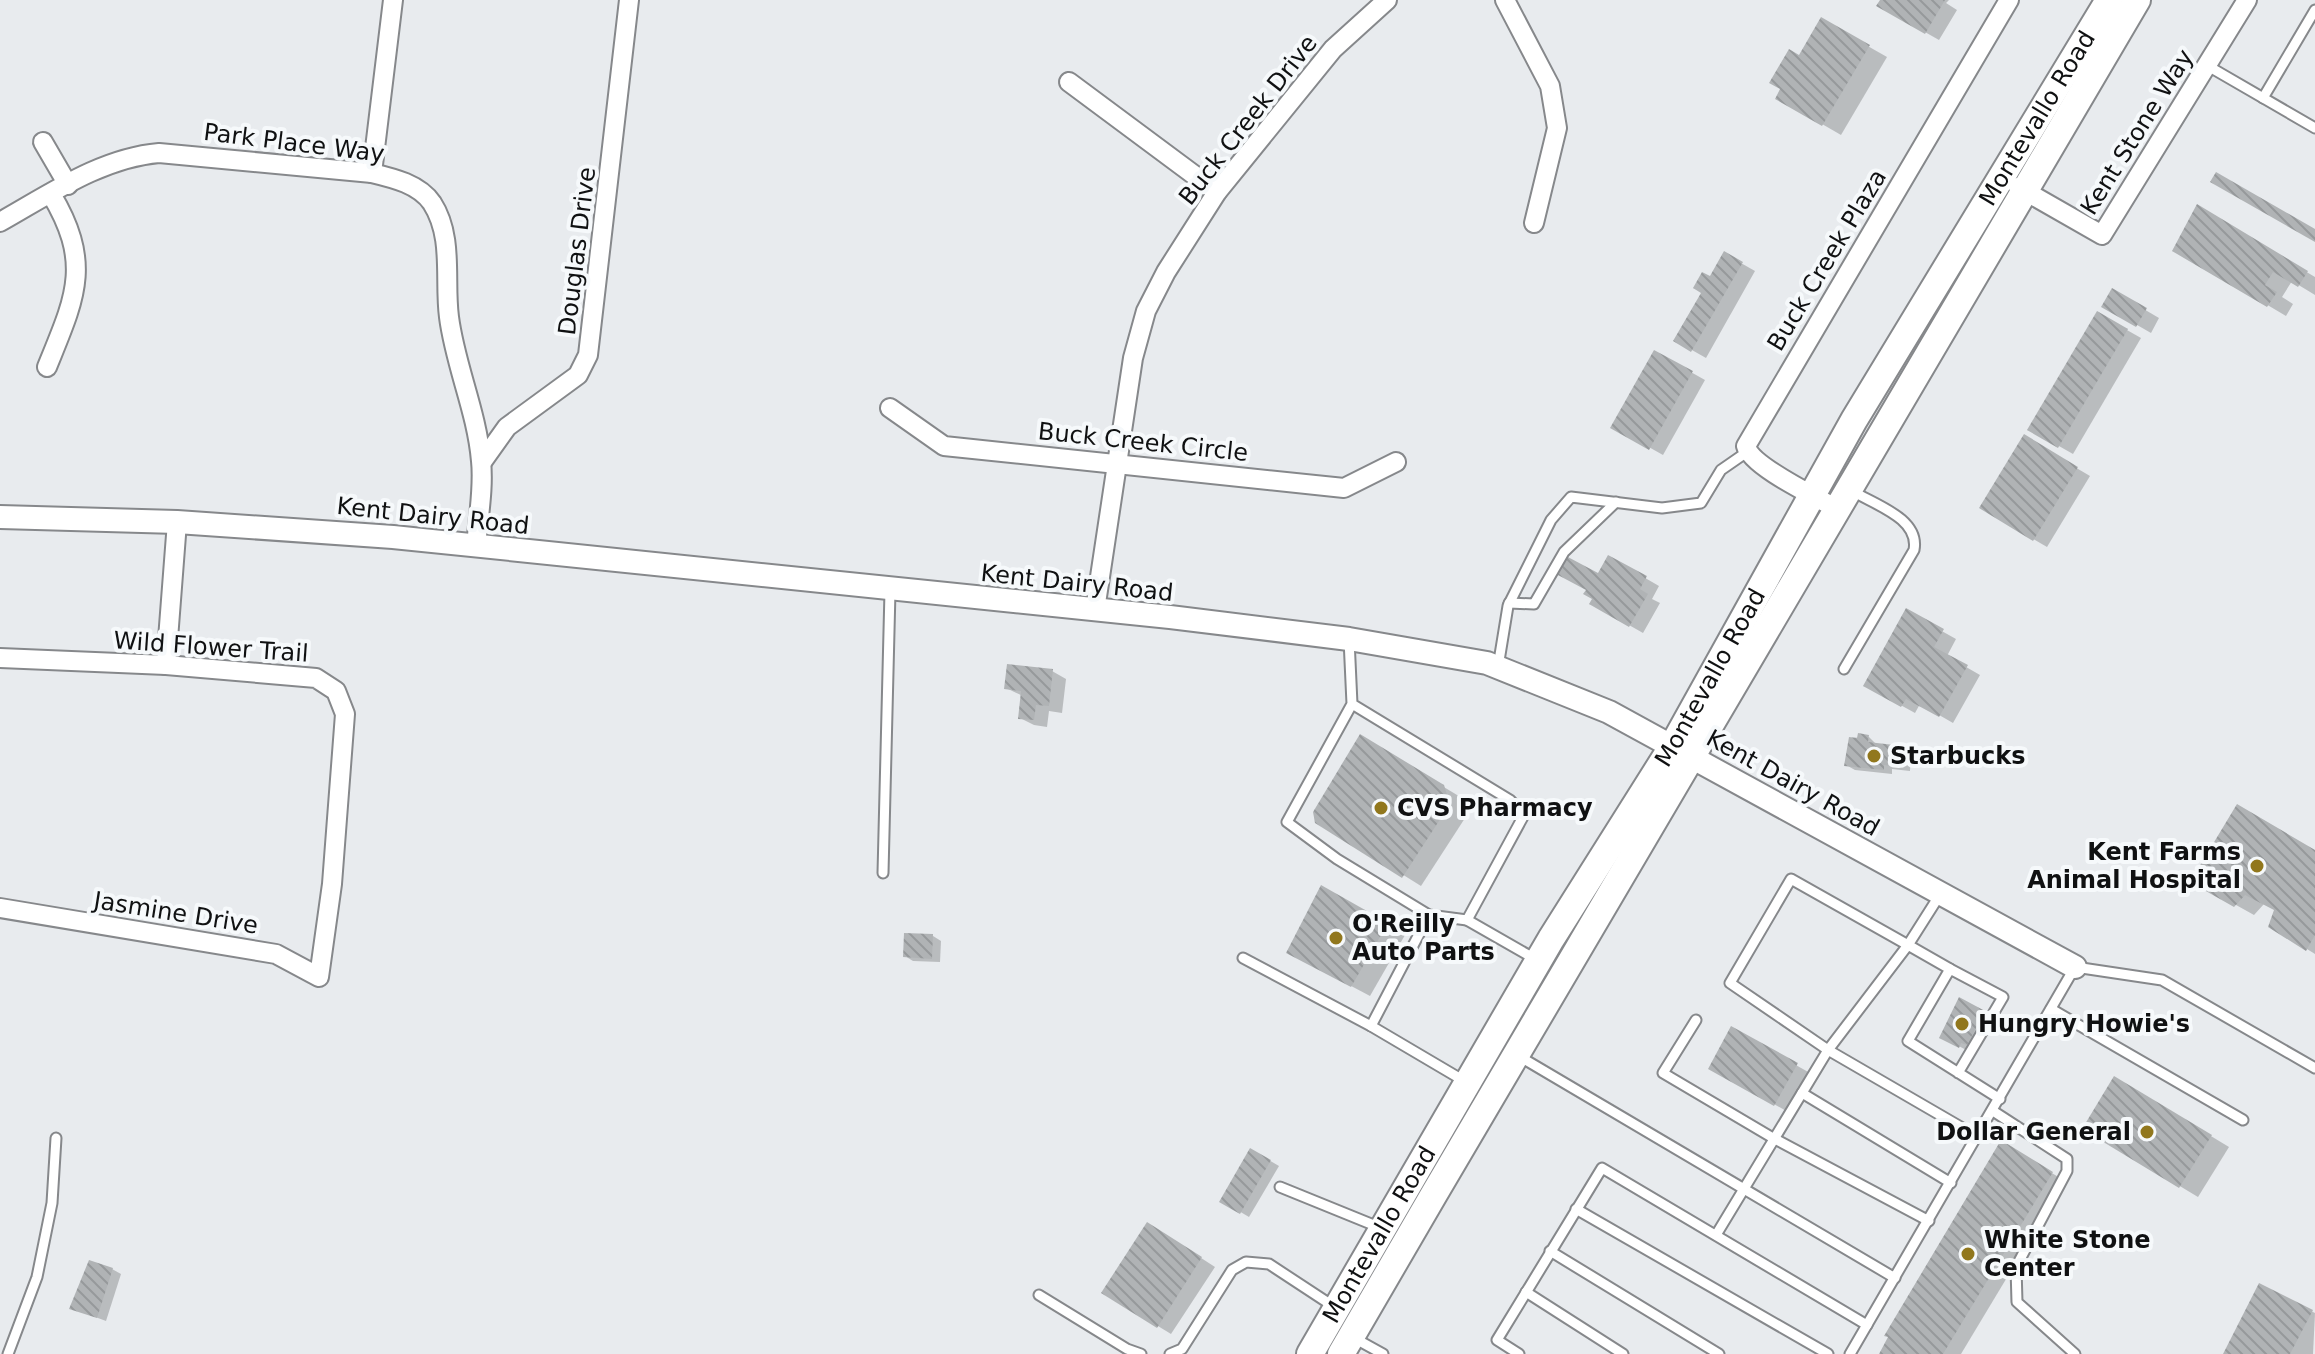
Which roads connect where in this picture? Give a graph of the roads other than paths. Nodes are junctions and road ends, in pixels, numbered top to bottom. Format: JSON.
{"nodes":[{"id":1,"x":393,"y":0,"type":"edge"},
{"id":2,"x":629,"y":0,"type":"edge"},
{"id":3,"x":1387,"y":0,"type":"edge"},
{"id":4,"x":1505,"y":0,"type":"edge"},
{"id":5,"x":2009,"y":0,"type":"edge"},
{"id":6,"x":2109,"y":0,"type":"edge"},
{"id":7,"x":2137,"y":0,"type":"edge"},
{"id":8,"x":2247,"y":0,"type":"edge"},
{"id":9,"x":2315,"y":10,"type":"edge"},
{"id":10,"x":2208,"y":66,"type":"junction"},
{"id":11,"x":1069,"y":82,"type":"dead end"},
{"id":12,"x":2263,"y":98,"type":"junction"},
{"id":13,"x":2315,"y":128,"type":"edge"},
{"id":14,"x":43,"y":142,"type":"dead end"},
{"id":15,"x":372,"y":173,"type":"junction"},
{"id":16,"x":2004,"y":177,"type":"junction"},
{"id":17,"x":68,"y":185,"type":"junction"},
{"id":18,"x":1217,"y":192,"type":"junction"},
{"id":19,"x":2026,"y":192,"type":"junction"},
{"id":20,"x":51,"y":194,"type":"junction"},
{"id":21,"x":0,"y":222,"type":"edge"},
{"id":22,"x":1534,"y":223,"type":"dead end"},
{"id":23,"x":47,"y":367,"type":"dead end"},
{"id":24,"x":890,"y":408,"type":"dead end"},
{"id":25,"x":1747,"y":452,"type":"junction"},
{"id":26,"x":482,"y":462,"type":"junction"},
{"id":27,"x":1396,"y":462,"type":"dead end"},
{"id":28,"x":1116,"y":464,"type":"junction"},
{"id":29,"x":1812,"y":494,"type":"junction"},
{"id":30,"x":1845,"y":500,"type":"junction"},
{"id":31,"x":1616,"y":502,"type":"junction"},
{"id":32,"x":0,"y":517,"type":"edge"},
{"id":33,"x":177,"y":522,"type":"junction"},
{"id":34,"x":476,"y":547,"type":"junction"},
{"id":35,"x":890,"y":591,"type":"junction"},
{"id":36,"x":1509,"y":603,"type":"junction"},
{"id":37,"x":1095,"y":610,"type":"junction"},
{"id":38,"x":1349,"y":639,"type":"junction"},
{"id":39,"x":0,"y":658,"type":"edge"},
{"id":40,"x":166,"y":665,"type":"junction"},
{"id":41,"x":1498,"y":667,"type":"junction"},
{"id":42,"x":1844,"y":669,"type":"dead end"},
{"id":43,"x":1352,"y":704,"type":"junction"},
{"id":44,"x":1681,"y":752,"type":"junction"},
{"id":45,"x":883,"y":873,"type":"dead end"},
{"id":46,"x":1941,"y":893,"type":"junction"},
{"id":47,"x":0,"y":908,"type":"edge"},
{"id":48,"x":1429,"y":915,"type":"junction"},
{"id":49,"x":1467,"y":920,"type":"junction"},
{"id":50,"x":1908,"y":945,"type":"junction"},
{"id":51,"x":322,"y":958,"type":"joint"},
{"id":52,"x":1243,"y":958,"type":"dead end"},
{"id":53,"x":1538,"y":961,"type":"junction"},
{"id":54,"x":2075,"y":967,"type":"junction"},
{"id":55,"x":1950,"y":969,"type":"junction"},
{"id":56,"x":2051,"y":1009,"type":"junction"},
{"id":57,"x":1696,"y":1020,"type":"dead end"},
{"id":58,"x":1371,"y":1026,"type":"junction"},
{"id":59,"x":1828,"y":1050,"type":"junction"},
{"id":60,"x":1515,"y":1054,"type":"junction"},
{"id":61,"x":2315,"y":1068,"type":"edge"},
{"id":62,"x":1958,"y":1073,"type":"junction"},
{"id":63,"x":1466,"y":1082,"type":"junction"},
{"id":64,"x":1802,"y":1093,"type":"junction"},
{"id":65,"x":2000,"y":1099,"type":"junction"},
{"id":66,"x":1993,"y":1111,"type":"junction"},
{"id":67,"x":2243,"y":1120,"type":"dead end"},
{"id":68,"x":1978,"y":1137,"type":"junction"},
{"id":69,"x":56,"y":1138,"type":"dead end"},
{"id":70,"x":1773,"y":1138,"type":"junction"},
{"id":71,"x":1951,"y":1183,"type":"junction"},
{"id":72,"x":1280,"y":1187,"type":"dead end"},
{"id":73,"x":1744,"y":1189,"type":"junction"},
{"id":74,"x":1576,"y":1209,"type":"junction"},
{"id":75,"x":1929,"y":1221,"type":"junction"},
{"id":76,"x":1381,"y":1228,"type":"junction"},
{"id":77,"x":1716,"y":1235,"type":"junction"},
{"id":78,"x":1550,"y":1251,"type":"junction"},
{"id":79,"x":1895,"y":1278,"type":"junction"},
{"id":80,"x":1526,"y":1292,"type":"junction"},
{"id":81,"x":1039,"y":1295,"type":"dead end"},
{"id":82,"x":1336,"y":1308,"type":"junction"},
{"id":83,"x":1867,"y":1325,"type":"junction"},
{"id":84,"x":1351,"y":1337,"type":"edge"},
{"id":85,"x":8,"y":1354,"type":"edge"},
{"id":86,"x":1141,"y":1354,"type":"edge"},
{"id":87,"x":1170,"y":1354,"type":"edge"},
{"id":88,"x":1310,"y":1354,"type":"edge"},
{"id":89,"x":1383,"y":1354,"type":"edge"},
{"id":90,"x":1519,"y":1354,"type":"edge"},
{"id":91,"x":1623,"y":1354,"type":"edge"},
{"id":92,"x":1719,"y":1354,"type":"edge"},
{"id":93,"x":1828,"y":1354,"type":"edge"},
{"id":94,"x":1850,"y":1354,"type":"edge"},
{"id":95,"x":2075,"y":1354,"type":"edge"}],
"edges":[{"from":1,"to":15,"type":"street"},
{"from":2,"to":26,"type":"street","name":"Douglas Drive"},
{"from":3,"to":18,"type":"street","name":"Buck Creek Drive"},
{"from":4,"to":22,"type":"street"},
{"from":5,"to":25,"type":"street","name":"Buck Creek Plaza"},
{"from":6,"to":16,"type":"main road","name":"Montevallo Road"},
{"from":7,"to":19,"type":"main road","name":"Montevallo Road"},
{"from":8,"to":10,"type":"street","name":"Kent Stone Way"},
{"from":9,"to":12,"type":"lane"},
{"from":10,"to":12,"type":"lane"},
{"from":10,"to":19,"type":"street","name":"Kent Stone Way"},
{"from":11,"to":18,"type":"street"},
{"from":12,"to":13,"type":"lane"},
{"from":14,"to":17,"type":"street"},
{"from":15,"to":17,"type":"street","name":"Park Place Way"},
{"from":15,"to":26,"type":"street","name":"Park Place Way"},
{"from":16,"to":19,"type":"street","name":"Kent Stone Way"},
{"from":16,"to":29,"type":"main road","name":"Montevallo Road"},
{"from":17,"to":20,"type":"street","name":"Park Place Way"},
{"from":18,"to":28,"type":"street","name":"Buck Creek Drive"},
{"from":19,"to":30,"type":"main road","name":"Montevallo Road"},
{"from":20,"to":21,"type":"street","name":"Park Place Way"},
{"from":20,"to":23,"type":"street"},
{"from":24,"to":28,"type":"street","name":"Buck Creek Circle"},
{"from":25,"to":29,"type":"street"},
{"from":25,"to":31,"type":"lane"},
{"from":26,"to":34,"type":"street","name":"Park Place Way"},
{"from":27,"to":28,"type":"street","name":"Buck Creek Circle"},
{"from":28,"to":37,"type":"street","name":"Buck Creek Drive"},
{"from":29,"to":30,"type":"street"},
{"from":29,"to":44,"type":"main road","name":"Montevallo Road"},
{"from":30,"to":42,"type":"lane"},
{"from":30,"to":44,"type":"main road","name":"Montevallo Road"},
{"from":31,"to":36,"type":"lane"},
{"from":31,"to":36,"type":"lane"},
{"from":32,"to":33,"type":"street","name":"Kent Dairy Road"},
{"from":33,"to":34,"type":"street","name":"Kent Dairy Road"},
{"from":33,"to":40,"type":"street"},
{"from":34,"to":35,"type":"street","name":"Kent Dairy Road"},
{"from":35,"to":37,"type":"street","name":"Kent Dairy Road"},
{"from":35,"to":45,"type":"lane"},
{"from":36,"to":41,"type":"lane"},
{"from":37,"to":38,"type":"street","name":"Kent Dairy Road"},
{"from":38,"to":41,"type":"street","name":"Kent Dairy Road"},
{"from":38,"to":43,"type":"lane"},
{"from":39,"to":40,"type":"street","name":"Wild Flower Trail"},
{"from":40,"to":51,"type":"street","name":"Wild Flower Trail"},
{"from":41,"to":44,"type":"street","name":"Kent Dairy Road"},
{"from":43,"to":48,"type":"lane"},
{"from":43,"to":49,"type":"lane"},
{"from":44,"to":46,"type":"street","name":"Kent Dairy Road"},
{"from":44,"to":53,"type":"main road","name":"Montevallo Road"},
{"from":44,"to":60,"type":"main road","name":"Montevallo Road"},
{"from":46,"to":50,"type":"lane"},
{"from":46,"to":54,"type":"street","name":"Kent Dairy Road"},
{"from":47,"to":51,"type":"street","name":"Jasmine Drive"},
{"from":48,"to":49,"type":"lane"},
{"from":48,"to":58,"type":"lane"},
{"from":49,"to":53,"type":"lane"},
{"from":50,"to":55,"type":"lane"},
{"from":50,"to":59,"type":"lane"},
{"from":50,"to":59,"type":"lane"},
{"from":52,"to":58,"type":"lane"},
{"from":53,"to":63,"type":"main road","name":"Montevallo Road"},
{"from":54,"to":56,"type":"lane"},
{"from":54,"to":61,"type":"lane"},
{"from":55,"to":62,"type":"lane"},
{"from":55,"to":62,"type":"lane"},
{"from":56,"to":65,"type":"lane"},
{"from":56,"to":67,"type":"lane"},
{"from":57,"to":70,"type":"lane"},
{"from":58,"to":63,"type":"lane"},
{"from":59,"to":64,"type":"lane"},
{"from":59,"to":68,"type":"lane"},
{"from":60,"to":73,"type":"lane"},
{"from":60,"to":84,"type":"main road","name":"Montevallo Road"},
{"from":62,"to":65,"type":"lane"},
{"from":63,"to":76,"type":"main road","name":"Montevallo Road"},
{"from":64,"to":70,"type":"lane"},
{"from":64,"to":71,"type":"lane"},
{"from":65,"to":66,"type":"lane"},
{"from":66,"to":68,"type":"lane"},
{"from":66,"to":95,"type":"lane"},
{"from":68,"to":71,"type":"lane"},
{"from":69,"to":85,"type":"lane"},
{"from":70,"to":73,"type":"lane"},
{"from":70,"to":75,"type":"lane"},
{"from":71,"to":75,"type":"lane"},
{"from":72,"to":76,"type":"lane"},
{"from":73,"to":77,"type":"lane"},
{"from":73,"to":79,"type":"lane"},
{"from":74,"to":77,"type":"lane"},
{"from":74,"to":78,"type":"lane"},
{"from":74,"to":93,"type":"lane"},
{"from":75,"to":79,"type":"lane"},
{"from":76,"to":82,"type":"main road","name":"Montevallo Road"},
{"from":77,"to":83,"type":"lane"},
{"from":78,"to":80,"type":"lane"},
{"from":78,"to":92,"type":"lane"},
{"from":79,"to":83,"type":"lane"},
{"from":80,"to":90,"type":"lane"},
{"from":80,"to":91,"type":"lane"},
{"from":81,"to":86,"type":"lane"},
{"from":82,"to":84,"type":"lane"},
{"from":82,"to":87,"type":"lane"},
{"from":82,"to":88,"type":"main road","name":"Montevallo Road"},
{"from":83,"to":94,"type":"lane"},
{"from":84,"to":89,"type":"lane"}]}
